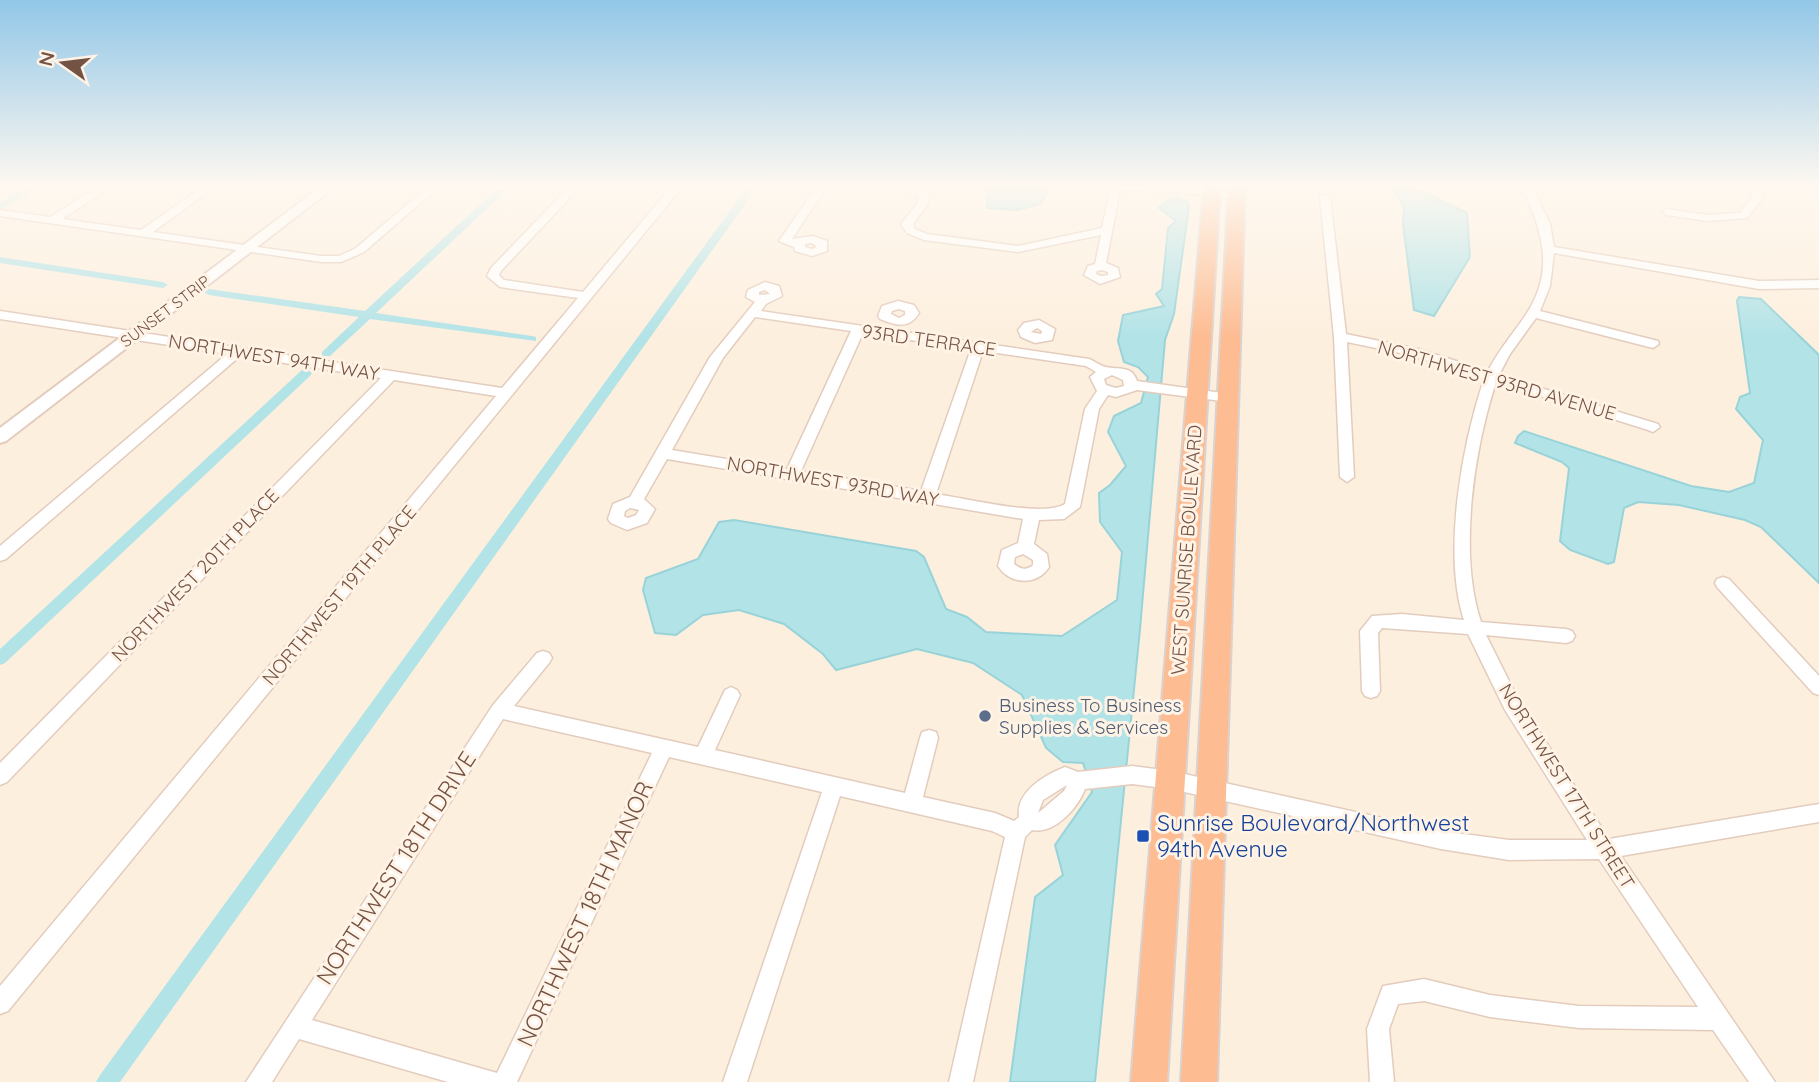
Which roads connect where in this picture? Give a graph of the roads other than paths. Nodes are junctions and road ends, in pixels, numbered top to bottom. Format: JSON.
{"nodes":[{"id":1,"x":161,"y":236,"type":"edge"},
{"id":2,"x":253,"y":236,"type":"edge"},
{"id":3,"x":256,"y":236,"type":"edge"},
{"id":4,"x":376,"y":236,"type":"edge"},
{"id":5,"x":527,"y":236,"type":"edge"},
{"id":6,"x":636,"y":236,"type":"edge"},
{"id":7,"x":789,"y":236,"type":"edge"},
{"id":8,"x":923,"y":236,"type":"edge"},
{"id":9,"x":1077,"y":236,"type":"edge"},
{"id":10,"x":1106,"y":236,"type":"edge"},
{"id":11,"x":1209,"y":236,"type":"edge"},
{"id":12,"x":1235,"y":236,"type":"edge"},
{"id":13,"x":1329,"y":236,"type":"edge"},
{"id":14,"x":1546,"y":236,"type":"edge"},
{"id":15,"x":798,"y":245,"type":"dead end"},
{"id":16,"x":240,"y":247,"type":"junction"},
{"id":17,"x":1548,"y":250,"type":"junction"},
{"id":18,"x":1100,"y":265,"type":"dead end"},
{"id":19,"x":1816,"y":287,"type":"edge"},
{"id":20,"x":587,"y":296,"type":"junction"},
{"id":21,"x":762,"y":301,"type":"dead end"},
{"id":22,"x":752,"y":313,"type":"junction"},
{"id":23,"x":1533,"y":313,"type":"junction"},
{"id":24,"x":7,"y":316,"type":"edge"},
{"id":25,"x":894,"y":322,"type":"dead end"},
{"id":26,"x":0,"y":326,"type":"edge"},
{"id":27,"x":858,"y":330,"type":"junction"},
{"id":28,"x":117,"y":332,"type":"junction"},
{"id":29,"x":134,"y":335,"type":"junction"},
{"id":30,"x":889,"y":335,"type":"junction"},
{"id":31,"x":1340,"y":337,"type":"junction"},
{"id":32,"x":1035,"y":339,"type":"dead end"},
{"id":33,"x":1653,"y":344,"type":"dead end"},
{"id":34,"x":978,"y":348,"type":"junction"},
{"id":35,"x":237,"y":352,"type":"junction"},
{"id":36,"x":1031,"y":355,"type":"junction"},
{"id":37,"x":1105,"y":372,"type":"junction"},
{"id":38,"x":391,"y":375,"type":"junction"},
{"id":39,"x":1492,"y":376,"type":"junction"},
{"id":40,"x":1137,"y":386,"type":"junction"},
{"id":41,"x":1104,"y":391,"type":"junction"},
{"id":42,"x":507,"y":393,"type":"junction"},
{"id":43,"x":1197,"y":394,"type":"junction"},
{"id":44,"x":1230,"y":398,"type":"junction"},
{"id":45,"x":0,"y":420,"type":"edge"},
{"id":46,"x":1653,"y":427,"type":"dead end"},
{"id":47,"x":0,"y":437,"type":"edge"},
{"id":48,"x":662,"y":453,"type":"junction"},
{"id":49,"x":792,"y":475,"type":"junction"},
{"id":50,"x":1347,"y":477,"type":"dead end"},
{"id":51,"x":927,"y":497,"type":"junction"},
{"id":52,"x":635,"y":502,"type":"dead end"},
{"id":53,"x":1032,"y":515,"type":"junction"},
{"id":54,"x":1024,"y":548,"type":"dead end"},
{"id":55,"x":0,"y":555,"type":"edge"},
{"id":56,"x":1723,"y":583,"type":"dead end"},
{"id":57,"x":1476,"y":629,"type":"junction"},
{"id":58,"x":1566,"y":636,"type":"dead end"},
{"id":59,"x":543,"y":658,"type":"dead end"},
{"id":60,"x":1819,"y":688,"type":"edge"},
{"id":61,"x":1371,"y":691,"type":"dead end"},
{"id":62,"x":731,"y":695,"type":"dead end"},
{"id":63,"x":499,"y":710,"type":"junction"},
{"id":64,"x":929,"y":738,"type":"dead end"},
{"id":65,"x":664,"y":747,"type":"junction"},
{"id":66,"x":703,"y":756,"type":"junction"},
{"id":67,"x":0,"y":776,"type":"edge"},
{"id":68,"x":1171,"y":780,"type":"junction"},
{"id":69,"x":834,"y":785,"type":"junction"},
{"id":70,"x":1213,"y":789,"type":"junction"},
{"id":71,"x":912,"y":802,"type":"junction"},
{"id":72,"x":1816,"y":817,"type":"edge"},
{"id":73,"x":1023,"y":826,"type":"junction"},
{"id":74,"x":1605,"y":849,"type":"junction"},
{"id":75,"x":0,"y":1003,"type":"edge"},
{"id":76,"x":1719,"y":1019,"type":"junction"},
{"id":77,"x":294,"y":1026,"type":"junction"},
{"id":78,"x":258,"y":1082,"type":"edge"},
{"id":79,"x":489,"y":1082,"type":"edge"},
{"id":80,"x":505,"y":1082,"type":"edge"},
{"id":81,"x":736,"y":1082,"type":"edge"},
{"id":82,"x":961,"y":1082,"type":"edge"},
{"id":83,"x":1149,"y":1082,"type":"edge"},
{"id":84,"x":1199,"y":1082,"type":"edge"},
{"id":85,"x":1382,"y":1082,"type":"edge"},
{"id":86,"x":1763,"y":1082,"type":"edge"}],
"edges":[{"from":1,"to":16,"type":"street"},
{"from":2,"to":16,"type":"street","name":"SUNSET STRIP"},
{"from":3,"to":16,"type":"street","name":"SUNSET STRIP"},
{"from":4,"to":16,"type":"street"},
{"from":5,"to":20,"type":"street"},
{"from":6,"to":20,"type":"street","name":"NORTHWEST 19TH PLACE"},
{"from":7,"to":15,"type":"street"},
{"from":8,"to":9,"type":"street"},
{"from":10,"to":18,"type":"street"},
{"from":11,"to":43,"type":"highway","name":"WEST SUNRISE BOULEVARD"},
{"from":12,"to":44,"type":"highway","name":"WEST SUNRISE BOULEVARD"},
{"from":13,"to":31,"type":"street"},
{"from":14,"to":17,"type":"street","name":"NORTHWEST 17TH STREET"},
{"from":16,"to":28,"type":"street","name":"SUNSET STRIP"},
{"from":16,"to":29,"type":"street","name":"SUNSET STRIP"},
{"from":17,"to":19,"type":"street"},
{"from":17,"to":23,"type":"street","name":"NORTHWEST 17TH STREET"},
{"from":20,"to":42,"type":"street","name":"NORTHWEST 19TH PLACE"},
{"from":21,"to":22,"type":"street"},
{"from":22,"to":27,"type":"street","name":"93RD TERRACE"},
{"from":22,"to":48,"type":"street"},
{"from":23,"to":33,"type":"street"},
{"from":23,"to":39,"type":"street","name":"NORTHWEST 17TH STREET"},
{"from":24,"to":26,"type":"street"},
{"from":24,"to":28,"type":"street","name":"NORTHWEST 94TH WAY"},
{"from":25,"to":30,"type":"street"},
{"from":27,"to":30,"type":"street","name":"93RD TERRACE"},
{"from":27,"to":49,"type":"street"},
{"from":28,"to":29,"type":"street","name":"NORTHWEST 94TH WAY"},
{"from":28,"to":45,"type":"street","name":"SUNSET STRIP"},
{"from":29,"to":35,"type":"street","name":"NORTHWEST 94TH WAY"},
{"from":29,"to":47,"type":"street","name":"SUNSET STRIP"},
{"from":30,"to":34,"type":"street","name":"93RD TERRACE"},
{"from":31,"to":39,"type":"street","name":"NORTHWEST 93RD AVENUE"},
{"from":31,"to":50,"type":"street"},
{"from":32,"to":36,"type":"street"},
{"from":34,"to":36,"type":"street","name":"93RD TERRACE"},
{"from":34,"to":51,"type":"street"},
{"from":35,"to":38,"type":"street","name":"NORTHWEST 94TH WAY"},
{"from":35,"to":55,"type":"street"},
{"from":36,"to":37,"type":"street","name":"93RD TERRACE"},
{"from":37,"to":40,"type":"street","name":"93RD TERRACE"},
{"from":37,"to":41,"type":"street"},
{"from":38,"to":42,"type":"street","name":"NORTHWEST 94TH WAY"},
{"from":38,"to":67,"type":"street","name":"NORTHWEST 20TH PLACE"},
{"from":39,"to":46,"type":"street","name":"NORTHWEST 93RD AVENUE"},
{"from":39,"to":57,"type":"street","name":"NORTHWEST 17TH STREET"},
{"from":40,"to":41,"type":"street"},
{"from":40,"to":43,"type":"street"},
{"from":41,"to":53,"type":"street","name":"NORTHWEST 93RD WAY"},
{"from":42,"to":75,"type":"street","name":"NORTHWEST 19TH PLACE"},
{"from":43,"to":44,"type":"street"},
{"from":43,"to":68,"type":"highway","name":"WEST SUNRISE BOULEVARD"},
{"from":44,"to":70,"type":"highway","name":"WEST SUNRISE BOULEVARD"},
{"from":48,"to":49,"type":"street","name":"NORTHWEST 93RD WAY"},
{"from":48,"to":52,"type":"street"},
{"from":49,"to":51,"type":"street","name":"NORTHWEST 93RD WAY"},
{"from":51,"to":53,"type":"street","name":"NORTHWEST 93RD WAY"},
{"from":53,"to":54,"type":"street"},
{"from":56,"to":60,"type":"street"},
{"from":57,"to":58,"type":"street"},
{"from":57,"to":61,"type":"street"},
{"from":57,"to":74,"type":"street","name":"NORTHWEST 17TH STREET"},
{"from":59,"to":63,"type":"street","name":"NORTHWEST 18TH DRIVE"},
{"from":62,"to":66,"type":"street"},
{"from":63,"to":65,"type":"street"},
{"from":63,"to":77,"type":"street","name":"NORTHWEST 18TH DRIVE"},
{"from":64,"to":71,"type":"street"},
{"from":65,"to":66,"type":"street"},
{"from":65,"to":80,"type":"street","name":"NORTHWEST 18TH MANOR"},
{"from":66,"to":69,"type":"street"},
{"from":68,"to":70,"type":"street"},
{"from":68,"to":73,"type":"street"},
{"from":68,"to":83,"type":"highway","name":"WEST SUNRISE BOULEVARD"},
{"from":69,"to":71,"type":"street"},
{"from":69,"to":81,"type":"street"},
{"from":70,"to":74,"type":"street"},
{"from":70,"to":84,"type":"highway","name":"WEST SUNRISE BOULEVARD"},
{"from":71,"to":73,"type":"street"},
{"from":72,"to":74,"type":"street"},
{"from":73,"to":82,"type":"street"},
{"from":74,"to":76,"type":"street","name":"NORTHWEST 17TH STREET"},
{"from":76,"to":85,"type":"street"},
{"from":76,"to":86,"type":"street","name":"NORTHWEST 17TH STREET"},
{"from":77,"to":78,"type":"street","name":"NORTHWEST 18TH DRIVE"},
{"from":77,"to":79,"type":"street"}]}
